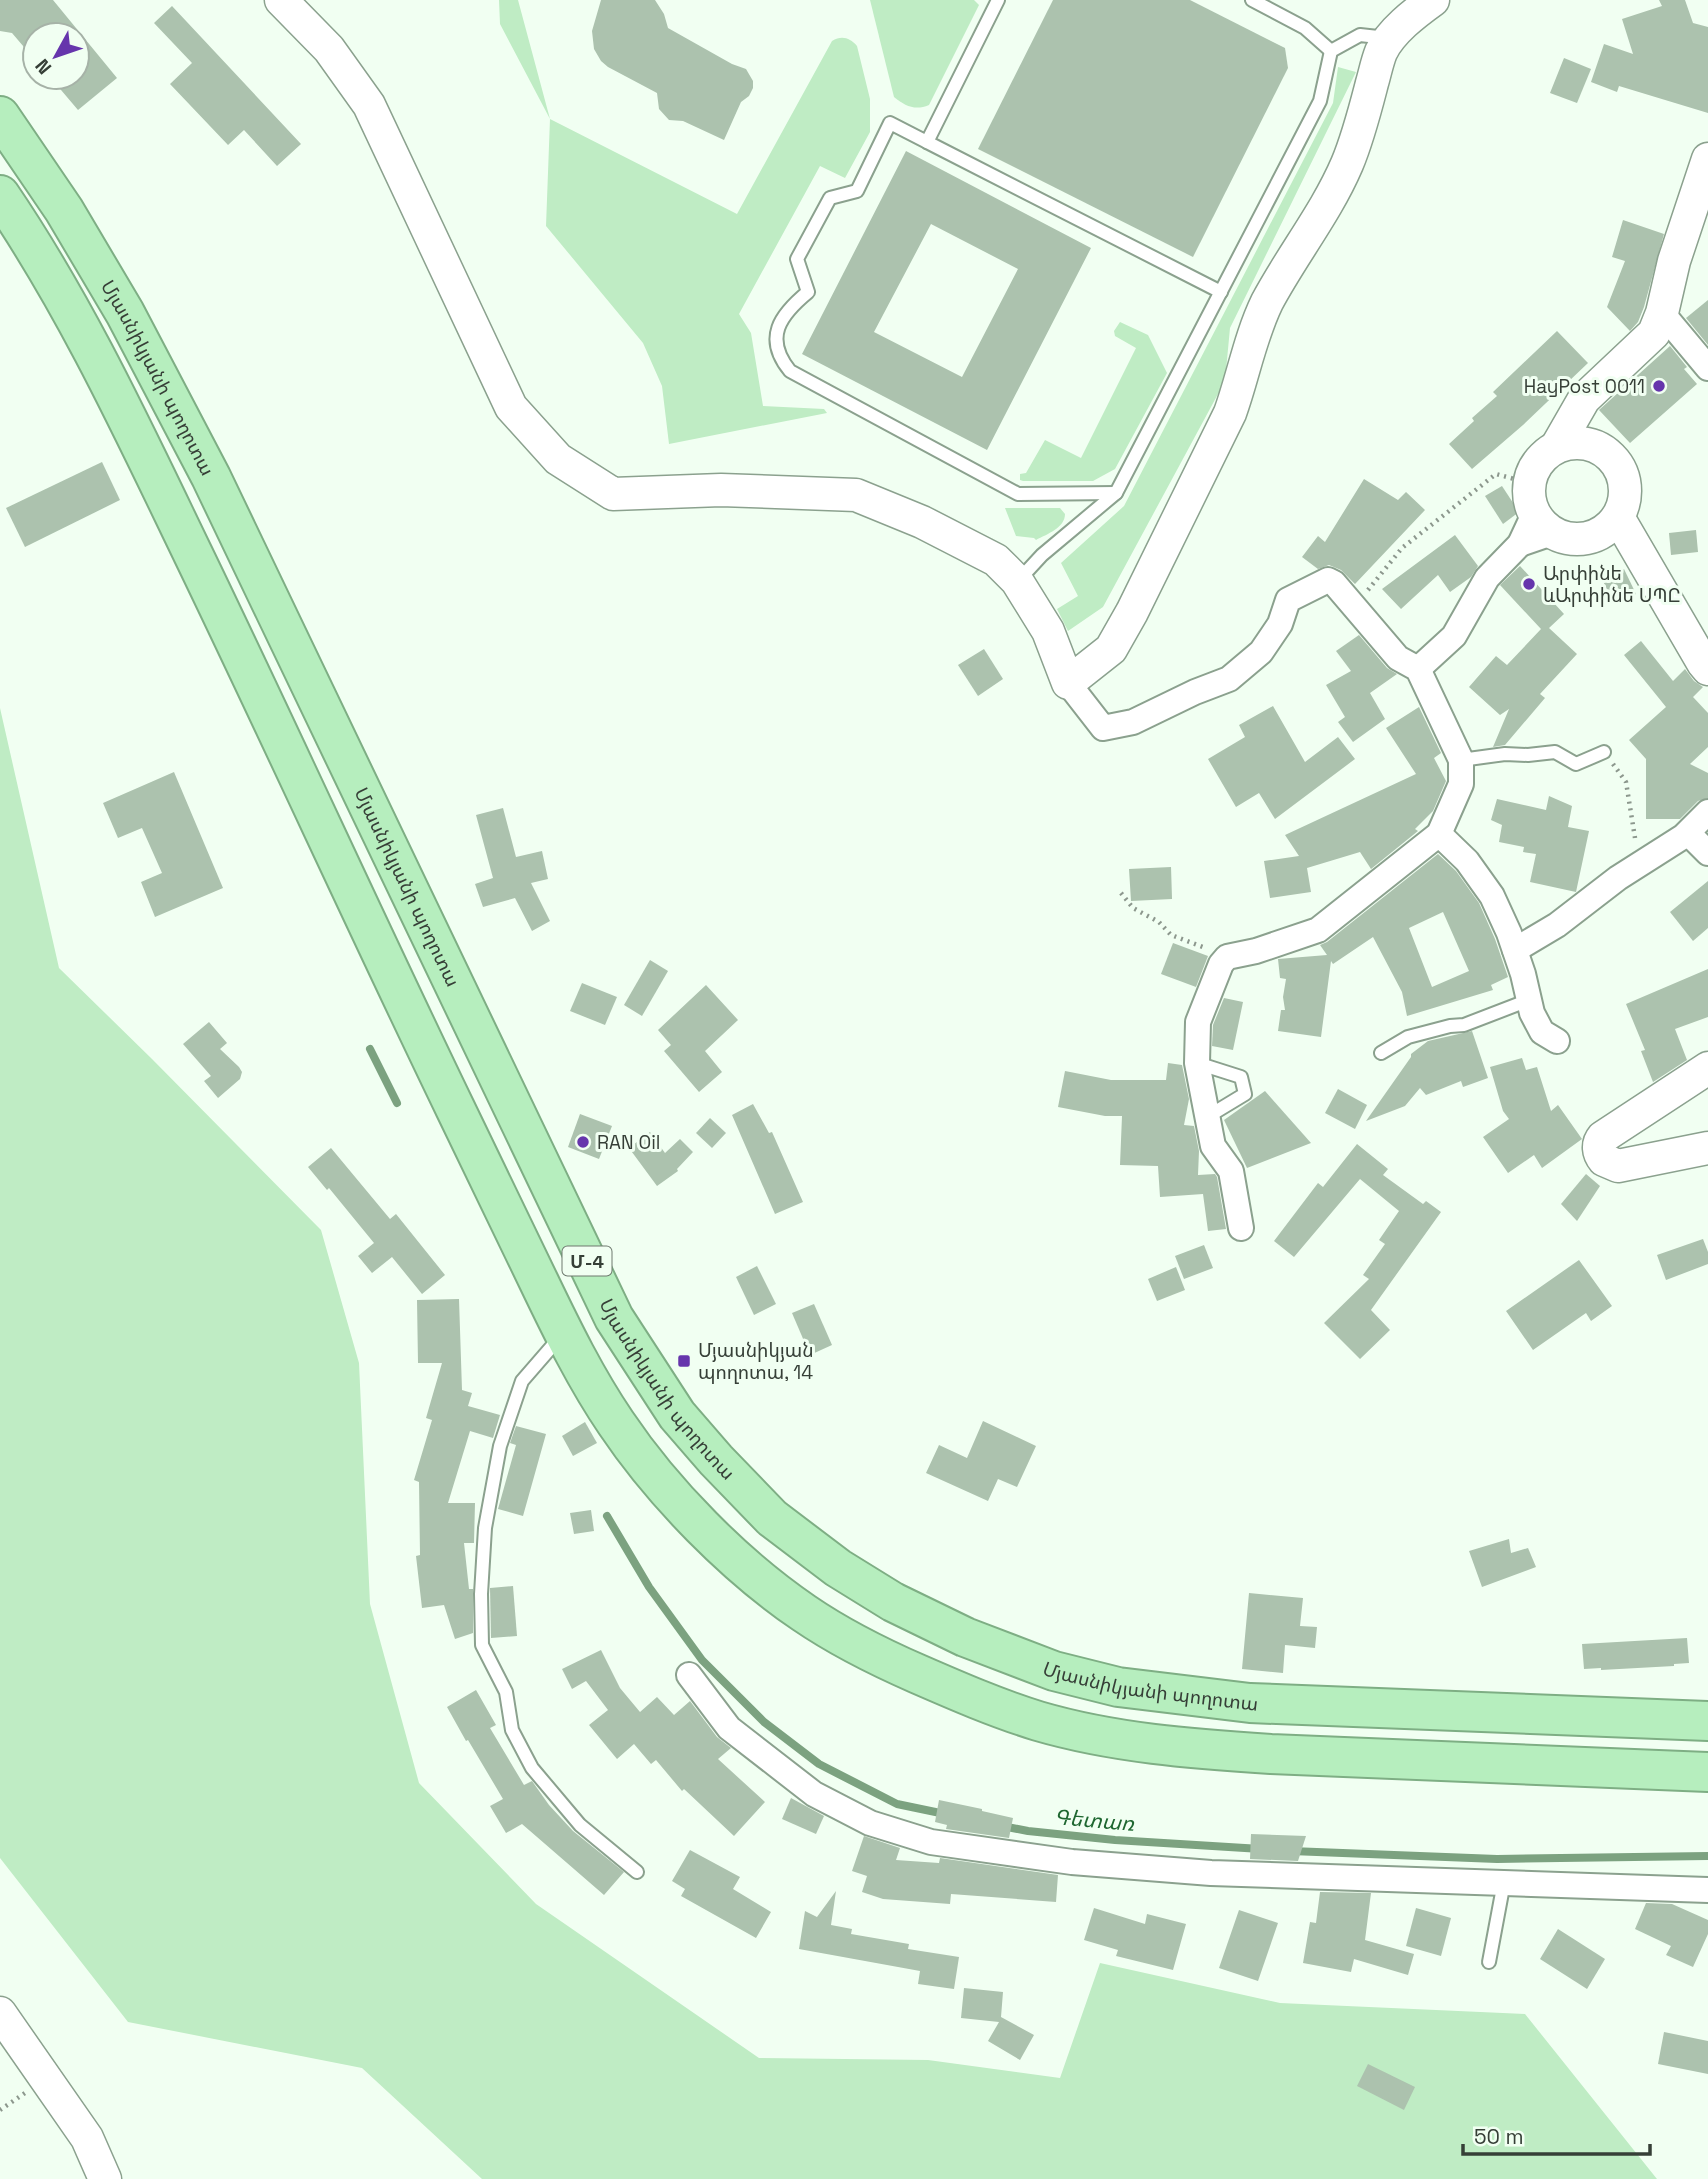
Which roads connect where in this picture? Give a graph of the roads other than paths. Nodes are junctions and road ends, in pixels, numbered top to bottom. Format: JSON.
{"nodes":[{"id":1,"x":281,"y":0,"type":"edge"},
{"id":2,"x":998,"y":0,"type":"edge"},
{"id":3,"x":1252,"y":0,"type":"edge"},
{"id":4,"x":1433,"y":0,"type":"edge"},
{"id":5,"x":1391,"y":38,"type":"junction"},
{"id":6,"x":1331,"y":51,"type":"junction"},
{"id":7,"x":0,"y":116,"type":"edge"},
{"id":8,"x":927,"y":142,"type":"junction"},
{"id":9,"x":1708,"y":159,"type":"edge"},
{"id":10,"x":0,"y":195,"type":"edge"},
{"id":11,"x":1221,"y":292,"type":"junction"},
{"id":12,"x":1662,"y":313,"type":"junction"},
{"id":13,"x":1708,"y":368,"type":"edge"},
{"id":14,"x":1573,"y":438,"type":"junction"},
{"id":15,"x":1116,"y":493,"type":"junction"},
{"id":16,"x":1618,"y":516,"type":"junction"},
{"id":17,"x":1543,"y":523,"type":"junction"},
{"id":18,"x":1017,"y":581,"type":"junction"},
{"id":19,"x":1706,"y":663,"type":"edge"},
{"id":20,"x":1418,"y":669,"type":"junction"},
{"id":21,"x":1068,"y":683,"type":"junction"},
{"id":22,"x":1604,"y":752,"type":"road end"},
{"id":23,"x":1461,"y":760,"type":"junction"},
{"id":24,"x":1708,"y":812,"type":"edge"},
{"id":25,"x":1688,"y":833,"type":"junction"},
{"id":26,"x":1439,"y":834,"type":"junction"},
{"id":27,"x":1708,"y":853,"type":"edge"},
{"id":28,"x":1515,"y":950,"type":"junction"},
{"id":29,"x":1529,"y":1000,"type":"junction"},
{"id":30,"x":1557,"y":1041,"type":"dead end"},
{"id":31,"x":1381,"y":1053,"type":"dead end"},
{"id":32,"x":1197,"y":1063,"type":"junction"},
{"id":33,"x":1708,"y":1068,"type":"edge"},
{"id":34,"x":1207,"y":1117,"type":"junction"},
{"id":35,"x":1708,"y":1147,"type":"edge"},
{"id":36,"x":1241,"y":1228,"type":"dead end"},
{"id":37,"x":564,"y":1333,"type":"junction"},
{"id":38,"x":689,"y":1675,"type":"dead end"},
{"id":39,"x":1708,"y":1721,"type":"edge"},
{"id":40,"x":1708,"y":1773,"type":"edge"},
{"id":41,"x":637,"y":1872,"type":"dead end"},
{"id":42,"x":1504,"y":1882,"type":"junction"},
{"id":43,"x":1708,"y":1890,"type":"edge"},
{"id":44,"x":1489,"y":1962,"type":"dead end"},
{"id":45,"x":0,"y":2013,"type":"edge"},
{"id":46,"x":105,"y":2179,"type":"edge"}],
"edges":[{"from":1,"to":18,"type":"street"},
{"from":2,"to":8,"type":"lane"},
{"from":3,"to":6,"type":"lane"},
{"from":4,"to":5,"type":"street"},
{"from":5,"to":6,"type":"lane"},
{"from":5,"to":21,"type":"street"},
{"from":6,"to":11,"type":"lane"},
{"from":7,"to":39,"type":"highway","name":"Մյասնիկյանի պողոտա","number":"Մ-4"},
{"from":8,"to":11,"type":"lane"},
{"from":8,"to":15,"type":"lane"},
{"from":9,"to":12,"type":"street"},
{"from":10,"to":37,"type":"highway","number":"Մ-4"},
{"from":11,"to":15,"type":"lane"},
{"from":12,"to":13,"type":"street"},
{"from":12,"to":14,"type":"street"},
{"from":14,"to":16,"type":"street"},
{"from":14,"to":17,"type":"street"},
{"from":15,"to":18,"type":"lane"},
{"from":16,"to":17,"type":"street"},
{"from":16,"to":19,"type":"street"},
{"from":17,"to":20,"type":"street"},
{"from":18,"to":21,"type":"street"},
{"from":20,"to":21,"type":"street"},
{"from":20,"to":23,"type":"street"},
{"from":22,"to":23,"type":"lane"},
{"from":23,"to":26,"type":"street"},
{"from":24,"to":25,"type":"street"},
{"from":25,"to":27,"type":"street"},
{"from":25,"to":28,"type":"street"},
{"from":26,"to":28,"type":"street"},
{"from":26,"to":32,"type":"street"},
{"from":28,"to":29,"type":"street"},
{"from":29,"to":30,"type":"street"},
{"from":29,"to":31,"type":"lane"},
{"from":32,"to":34,"type":"street"},
{"from":32,"to":34,"type":"lane"},
{"from":33,"to":35,"type":"street"},
{"from":34,"to":36,"type":"street"},
{"from":37,"to":40,"type":"highway","number":"Մ-4"},
{"from":37,"to":41,"type":"lane"},
{"from":38,"to":42,"type":"street"},
{"from":42,"to":43,"type":"street"},
{"from":42,"to":44,"type":"lane"},
{"from":45,"to":46,"type":"street"}]}
